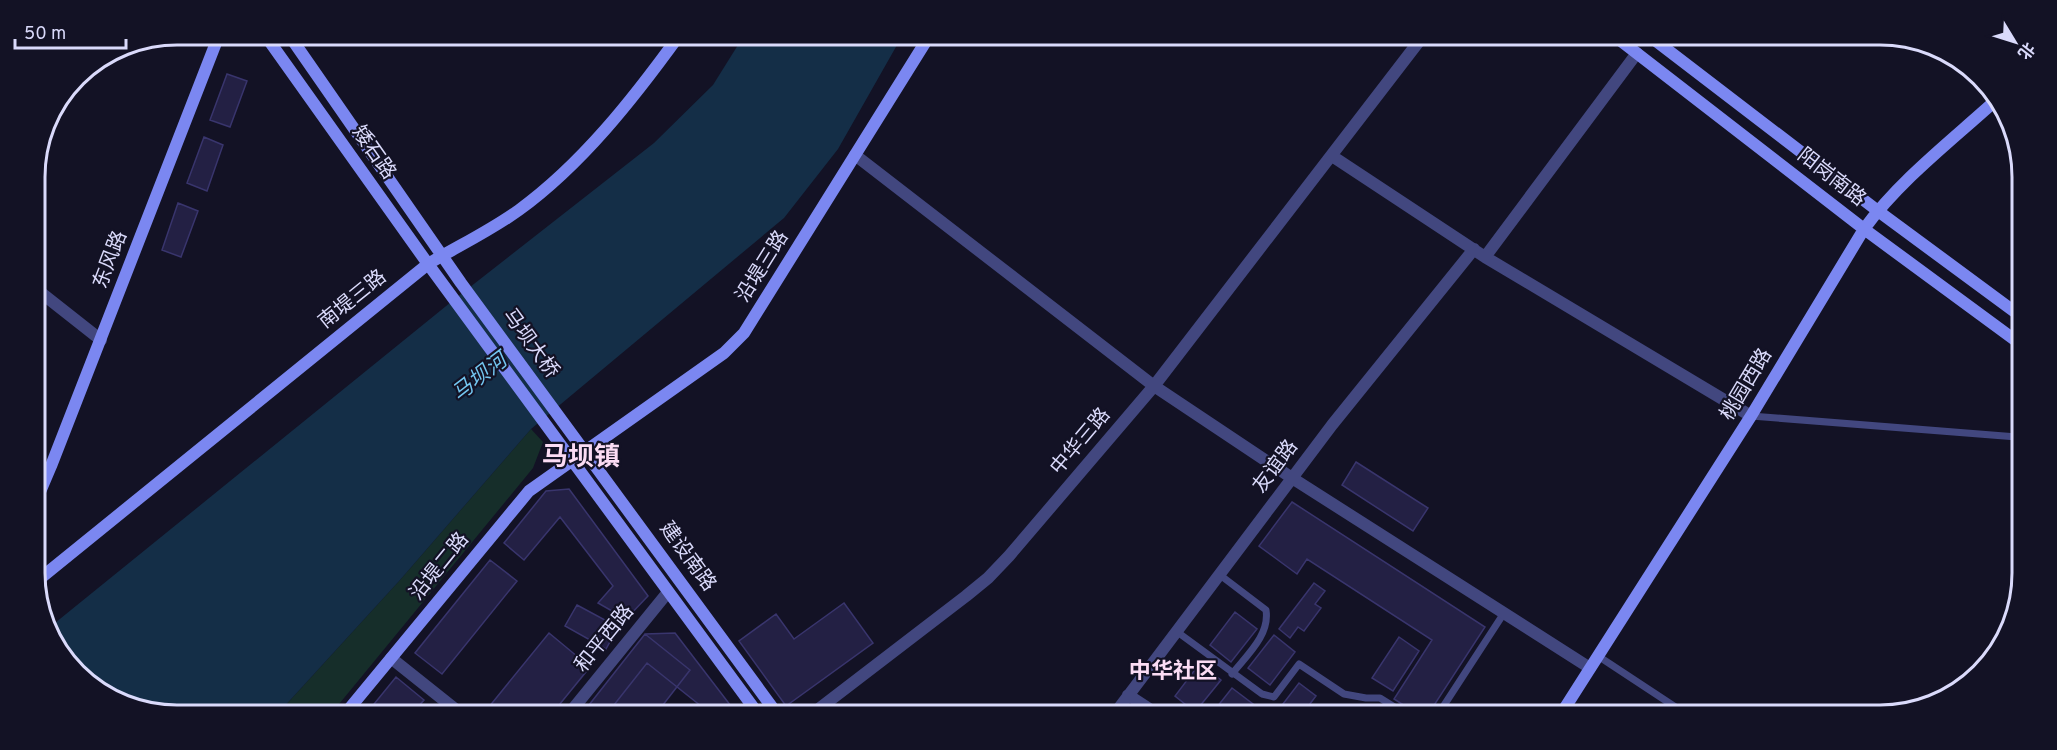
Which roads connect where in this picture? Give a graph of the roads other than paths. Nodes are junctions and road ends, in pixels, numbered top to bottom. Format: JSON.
{"nodes":[{"id":1,"x":215,"y":45,"type":"edge"},
{"id":2,"x":273,"y":45,"type":"edge"},
{"id":3,"x":296,"y":45,"type":"edge"},
{"id":4,"x":672,"y":45,"type":"edge"},
{"id":5,"x":924,"y":45,"type":"edge"},
{"id":6,"x":1416,"y":45,"type":"edge"},
{"id":7,"x":1626,"y":45,"type":"edge"},
{"id":8,"x":1661,"y":45,"type":"edge"},
{"id":9,"x":1637,"y":53,"type":"junction"},
{"id":10,"x":1990,"y":104,"type":"edge"},
{"id":11,"x":855,"y":155,"type":"junction"},
{"id":12,"x":1332,"y":156,"type":"junction"},
{"id":13,"x":1878,"y":211,"type":"junction"},
{"id":14,"x":1864,"y":229,"type":"junction"},
{"id":15,"x":1474,"y":249,"type":"junction"},
{"id":16,"x":442,"y":255,"type":"junction"},
{"id":17,"x":1485,"y":257,"type":"junction"},
{"id":18,"x":428,"y":264,"type":"junction"},
{"id":19,"x":461,"y":283,"type":"joint"},
{"id":20,"x":449,"y":294,"type":"joint"},
{"id":21,"x":45,"y":295,"type":"edge"},
{"id":22,"x":2012,"y":310,"type":"edge"},
{"id":23,"x":2012,"y":338,"type":"edge"},
{"id":24,"x":100,"y":340,"type":"junction"},
{"id":25,"x":1154,"y":386,"type":"junction"},
{"id":26,"x":1751,"y":416,"type":"junction"},
{"id":27,"x":567,"y":427,"type":"joint"},
{"id":28,"x":2012,"y":436,"type":"edge"},
{"id":29,"x":555,"y":438,"type":"joint"},
{"id":30,"x":584,"y":450,"type":"junction"},
{"id":31,"x":571,"y":459,"type":"junction"},
{"id":32,"x":1292,"y":478,"type":"junction"},
{"id":33,"x":45,"y":479,"type":"edge"},
{"id":34,"x":45,"y":574,"type":"edge"},
{"id":35,"x":1220,"y":575,"type":"junction"},
{"id":36,"x":668,"y":592,"type":"junction"},
{"id":37,"x":1504,"y":613,"type":"junction"},
{"id":38,"x":1176,"y":631,"type":"junction"},
{"id":39,"x":1598,"y":656,"type":"junction"},
{"id":40,"x":391,"y":658,"type":"junction"},
{"id":41,"x":1590,"y":668,"type":"junction"},
{"id":42,"x":1232,"y":674,"type":"junction"},
{"id":43,"x":1128,"y":695,"type":"junction"},
{"id":44,"x":352,"y":705,"type":"edge"},
{"id":45,"x":450,"y":705,"type":"edge"},
{"id":46,"x":576,"y":705,"type":"edge"},
{"id":47,"x":752,"y":705,"type":"edge"},
{"id":48,"x":771,"y":705,"type":"edge"},
{"id":49,"x":824,"y":705,"type":"edge"},
{"id":50,"x":1121,"y":705,"type":"edge"},
{"id":51,"x":1143,"y":705,"type":"edge"},
{"id":52,"x":1391,"y":705,"type":"edge"},
{"id":53,"x":1444,"y":705,"type":"edge"},
{"id":54,"x":1567,"y":705,"type":"edge"},
{"id":55,"x":1672,"y":705,"type":"edge"}],
"edges":[{"from":1,"to":24,"type":"street","name":"东风路"},
{"from":2,"to":18,"type":"street","name":"矮石路"},
{"from":3,"to":16,"type":"street","name":"矮石路"},
{"from":4,"to":16,"type":"street","name":"南堤三路"},
{"from":5,"to":11,"type":"street","name":"沿堤三路"},
{"from":6,"to":12,"type":"street","name":"中华三路"},
{"from":7,"to":9,"type":"street","name":"阳岗南路"},
{"from":8,"to":13,"type":"street","name":"阳岗南路"},
{"from":9,"to":14,"type":"street","name":"阳岗南路"},
{"from":9,"to":17,"type":"street"},
{"from":10,"to":13,"type":"street","name":"桃园西路"},
{"from":11,"to":25,"type":"street"},
{"from":11,"to":30,"type":"street","name":"沿堤三路"},
{"from":12,"to":15,"type":"street"},
{"from":12,"to":25,"type":"street","name":"中华三路"},
{"from":13,"to":14,"type":"street","name":"桃园西路"},
{"from":13,"to":22,"type":"street","name":"阳岗南路"},
{"from":14,"to":23,"type":"street","name":"阳岗南路"},
{"from":14,"to":26,"type":"street","name":"桃园西路"},
{"from":15,"to":17,"type":"street"},
{"from":15,"to":32,"type":"street","name":"友谊路"},
{"from":16,"to":18,"type":"street","name":"南堤三路"},
{"from":16,"to":19,"type":"street","name":"矮石路"},
{"from":17,"to":26,"type":"street"},
{"from":18,"to":20,"type":"street","name":"矮石路"},
{"from":18,"to":34,"type":"street","name":"南堤三路"},
{"from":19,"to":27,"type":"street","name":"马坝大桥"},
{"from":20,"to":29,"type":"street","name":"马坝大桥"},
{"from":21,"to":24,"type":"street"},
{"from":24,"to":33,"type":"street","name":"东风路"},
{"from":25,"to":32,"type":"street"},
{"from":25,"to":49,"type":"street","name":"中华三路"},
{"from":26,"to":28,"type":"lane"},
{"from":26,"to":39,"type":"street","name":"桃园西路"},
{"from":27,"to":30,"type":"street","name":"建设南路"},
{"from":29,"to":31,"type":"street","name":"建设南路"},
{"from":30,"to":31,"type":"street","name":"沿堤三路"},
{"from":30,"to":48,"type":"street","name":"建设南路"},
{"from":31,"to":36,"type":"street","name":"建设南路"},
{"from":31,"to":40,"type":"street","name":"沿堤二路"},
{"from":32,"to":35,"type":"street","name":"友谊路"},
{"from":32,"to":37,"type":"street"},
{"from":35,"to":38,"type":"street","name":"友谊路"},
{"from":35,"to":42,"type":"lane"},
{"from":36,"to":46,"type":"street","name":"和平西路"},
{"from":36,"to":47,"type":"street","name":"建设南路"},
{"from":37,"to":41,"type":"street"},
{"from":37,"to":53,"type":"lane"},
{"from":38,"to":42,"type":"lane"},
{"from":38,"to":43,"type":"street","name":"友谊路"},
{"from":39,"to":41,"type":"street","name":"桃园西路"},
{"from":39,"to":55,"type":"lane"},
{"from":40,"to":44,"type":"street","name":"沿堤二路"},
{"from":40,"to":45,"type":"street"},
{"from":41,"to":54,"type":"street","name":"桃园西路"},
{"from":42,"to":52,"type":"lane"},
{"from":43,"to":50,"type":"street","name":"友谊路"},
{"from":43,"to":51,"type":"street"}]}
